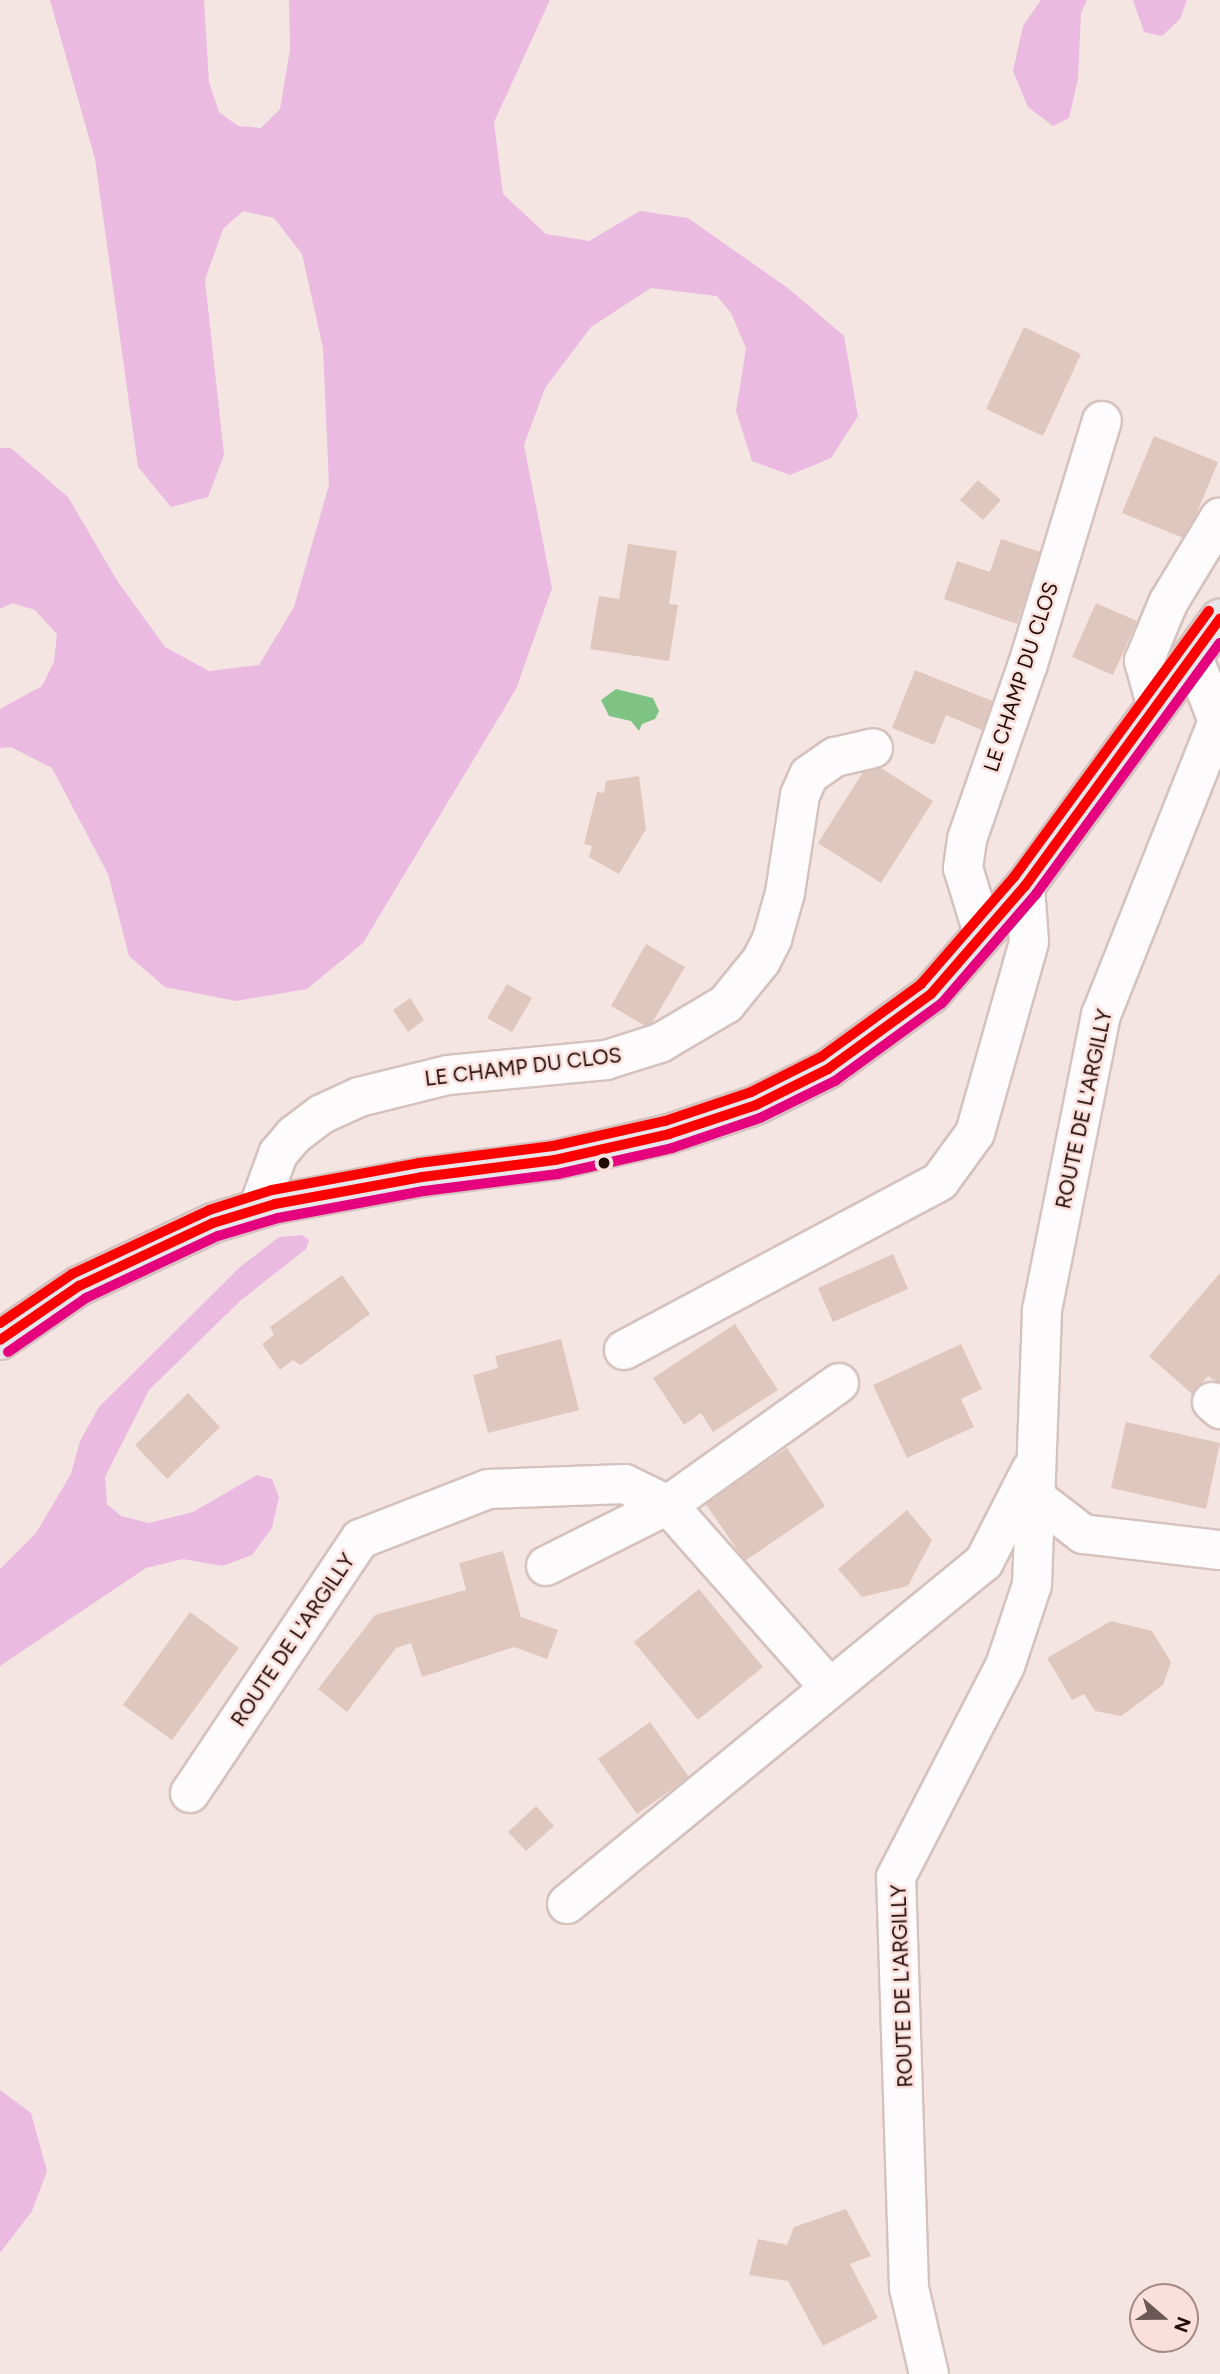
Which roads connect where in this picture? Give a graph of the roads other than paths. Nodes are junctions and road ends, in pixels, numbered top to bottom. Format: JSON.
{"nodes":[{"id":1,"x":1102,"y":422,"type":"dead end"},
{"id":2,"x":1220,"y":517,"type":"edge"},
{"id":3,"x":1220,"y":619,"type":"edge"},
{"id":4,"x":1193,"y":657,"type":"junction"},
{"id":5,"x":1156,"y":705,"type":"junction"},
{"id":6,"x":873,"y":748,"type":"dead end"},
{"id":7,"x":1025,"y":886,"type":"junction"},
{"id":8,"x":983,"y":933,"type":"junction"},
{"id":9,"x":258,"y":1209,"type":"junction"},
{"id":10,"x":0,"y":1340,"type":"edge"},
{"id":11,"x":624,"y":1350,"type":"dead end"},
{"id":12,"x":839,"y":1383,"type":"dead end"},
{"id":13,"x":1037,"y":1458,"type":"junction"},
{"id":14,"x":1035,"y":1497,"type":"junction"},
{"id":15,"x":668,"y":1505,"type":"junction"},
{"id":16,"x":1220,"y":1549,"type":"edge"},
{"id":17,"x":545,"y":1566,"type":"dead end"},
{"id":18,"x":830,"y":1688,"type":"junction"},
{"id":19,"x":190,"y":1793,"type":"dead end"},
{"id":20,"x":567,"y":1904,"type":"dead end"},
{"id":21,"x":929,"y":2374,"type":"edge"}],
"edges":[{"from":1,"to":8,"type":"street","name":"LE CHAMP DU CLOS"},
{"from":2,"to":5,"type":"street"},
{"from":3,"to":4,"type":"main road"},
{"from":4,"to":5,"type":"main road"},
{"from":4,"to":13,"type":"street","name":"ROUTE DE L'ARGILLY"},
{"from":5,"to":7,"type":"main road"},
{"from":6,"to":9,"type":"street","name":"LE CHAMP DU CLOS"},
{"from":7,"to":8,"type":"main road"},
{"from":7,"to":11,"type":"street"},
{"from":8,"to":9,"type":"main road"},
{"from":9,"to":10,"type":"main road"},
{"from":12,"to":15,"type":"street"},
{"from":13,"to":14,"type":"street","name":"ROUTE DE L'ARGILLY"},
{"from":13,"to":18,"type":"street","name":"ROUTE DE L'ARGILLY"},
{"from":14,"to":16,"type":"street"},
{"from":14,"to":21,"type":"street","name":"ROUTE DE L'ARGILLY"},
{"from":15,"to":17,"type":"street"},
{"from":15,"to":18,"type":"street","name":"ROUTE DE L'ARGILLY"},
{"from":15,"to":19,"type":"street","name":"ROUTE DE L'ARGILLY"},
{"from":18,"to":20,"type":"street","name":"ROUTE DE L'ARGILLY"}]}
